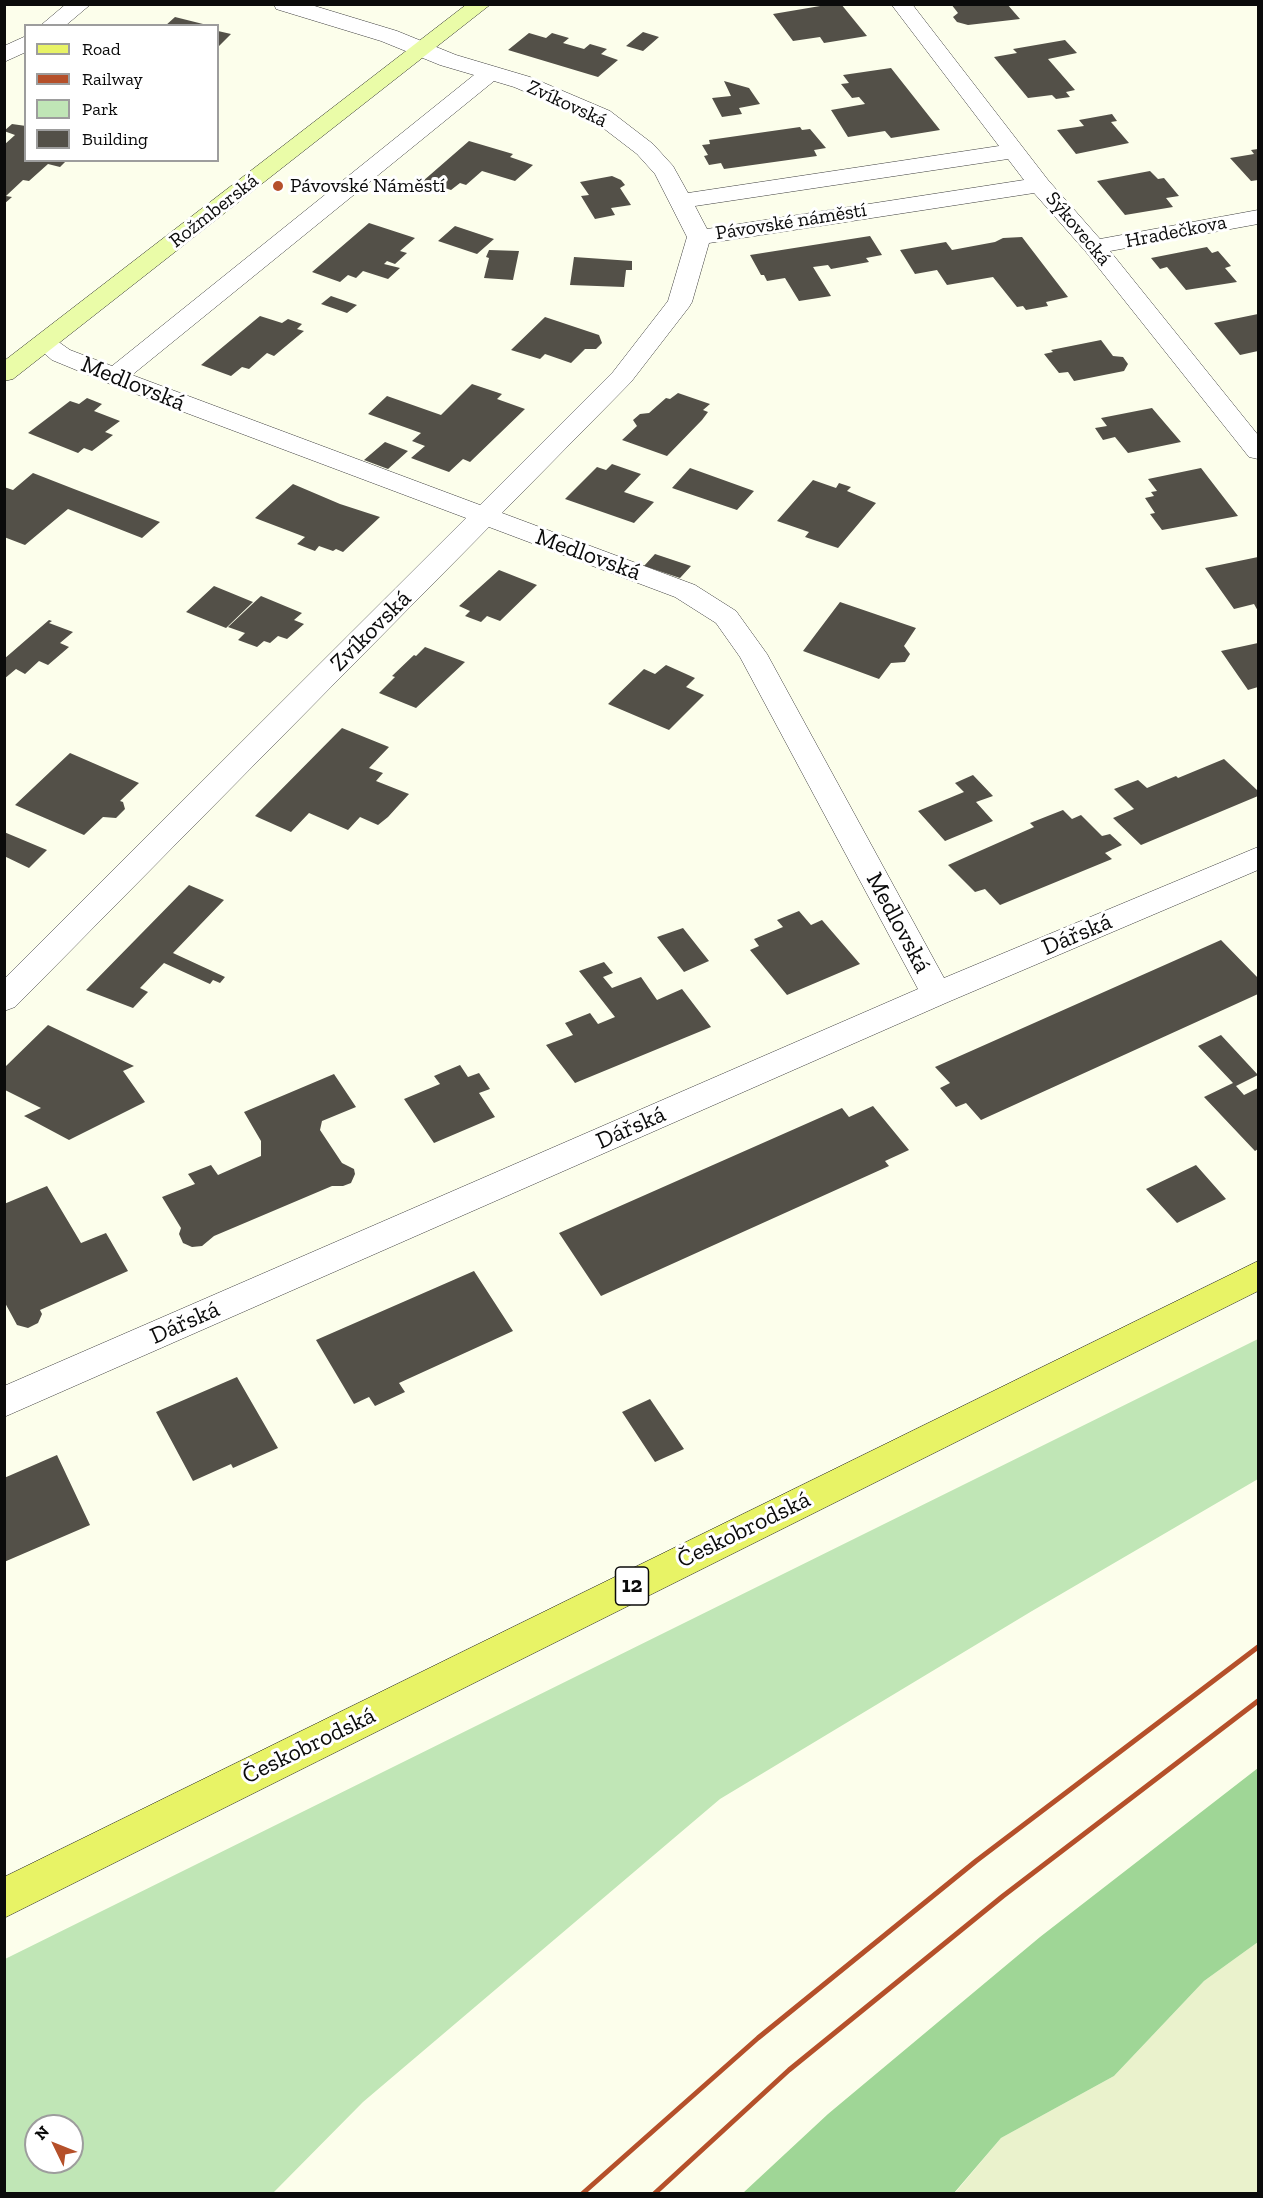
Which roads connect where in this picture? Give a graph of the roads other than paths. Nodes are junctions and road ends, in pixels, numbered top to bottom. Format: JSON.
{"nodes":[{"id":1,"x":81,"y":4,"type":"edge"},
{"id":2,"x":284,"y":4,"type":"edge"},
{"id":3,"x":481,"y":4,"type":"edge"},
{"id":4,"x":901,"y":4,"type":"edge"},
{"id":5,"x":53,"y":24,"type":"edge"},
{"id":6,"x":24,"y":43,"type":"edge"},
{"id":7,"x":422,"y":49,"type":"junction"},
{"id":8,"x":4,"y":56,"type":"edge"},
{"id":9,"x":490,"y":73,"type":"junction"},
{"id":10,"x":1014,"y":151,"type":"junction"},
{"id":11,"x":1040,"y":185,"type":"junction"},
{"id":12,"x":682,"y":201,"type":"junction"},
{"id":13,"x":1258,"y":216,"type":"edge"},
{"id":14,"x":699,"y":237,"type":"junction"},
{"id":15,"x":1094,"y":247,"type":"junction"},
{"id":16,"x":44,"y":344,"type":"junction"},
{"id":17,"x":4,"y":374,"type":"edge"},
{"id":18,"x":116,"y":376,"type":"junction"},
{"id":19,"x":1258,"y":451,"type":"edge"},
{"id":20,"x":484,"y":517,"type":"junction"},
{"id":21,"x":1258,"y":858,"type":"edge"},
{"id":22,"x":937,"y":994,"type":"junction"},
{"id":23,"x":4,"y":999,"type":"edge"},
{"id":24,"x":1258,"y":1275,"type":"edge"},
{"id":25,"x":4,"y":1402,"type":"edge"},
{"id":26,"x":4,"y":1898,"type":"edge"}],
"edges":[{"from":1,"to":5,"type":"street"},
{"from":2,"to":7,"type":"street","name":"Zvíkovská"},
{"from":3,"to":7,"type":"street","name":"Rožmberská"},
{"from":4,"to":10,"type":"street","name":"Sýkovecká"},
{"from":6,"to":8,"type":"street"},
{"from":7,"to":9,"type":"street","name":"Zvíkovská"},
{"from":7,"to":16,"type":"street","name":"Rožmberská"},
{"from":9,"to":12,"type":"street","name":"Zvíkovská"},
{"from":9,"to":18,"type":"street"},
{"from":10,"to":11,"type":"street","name":"Sýkovecká"},
{"from":10,"to":12,"type":"street","name":"Pávovské náměstí"},
{"from":11,"to":14,"type":"street","name":"Pávovské náměstí"},
{"from":11,"to":15,"type":"street","name":"Sýkovecká"},
{"from":12,"to":14,"type":"street","name":"Pávovské náměstí"},
{"from":13,"to":15,"type":"street","name":"Hradečkova"},
{"from":14,"to":20,"type":"street","name":"Zvíkovská"},
{"from":15,"to":19,"type":"street","name":"Sýkovecká"},
{"from":16,"to":17,"type":"street","name":"Rožmberská"},
{"from":16,"to":18,"type":"street","name":"Medlovská"},
{"from":18,"to":20,"type":"street","name":"Medlovská"},
{"from":20,"to":22,"type":"street","name":"Medlovská"},
{"from":20,"to":23,"type":"street","name":"Zvíkovská"},
{"from":21,"to":22,"type":"street","name":"Dářská"},
{"from":22,"to":25,"type":"street","name":"Dářská"},
{"from":24,"to":26,"type":"main road","name":"Českobrodská","number":"12"}]}
